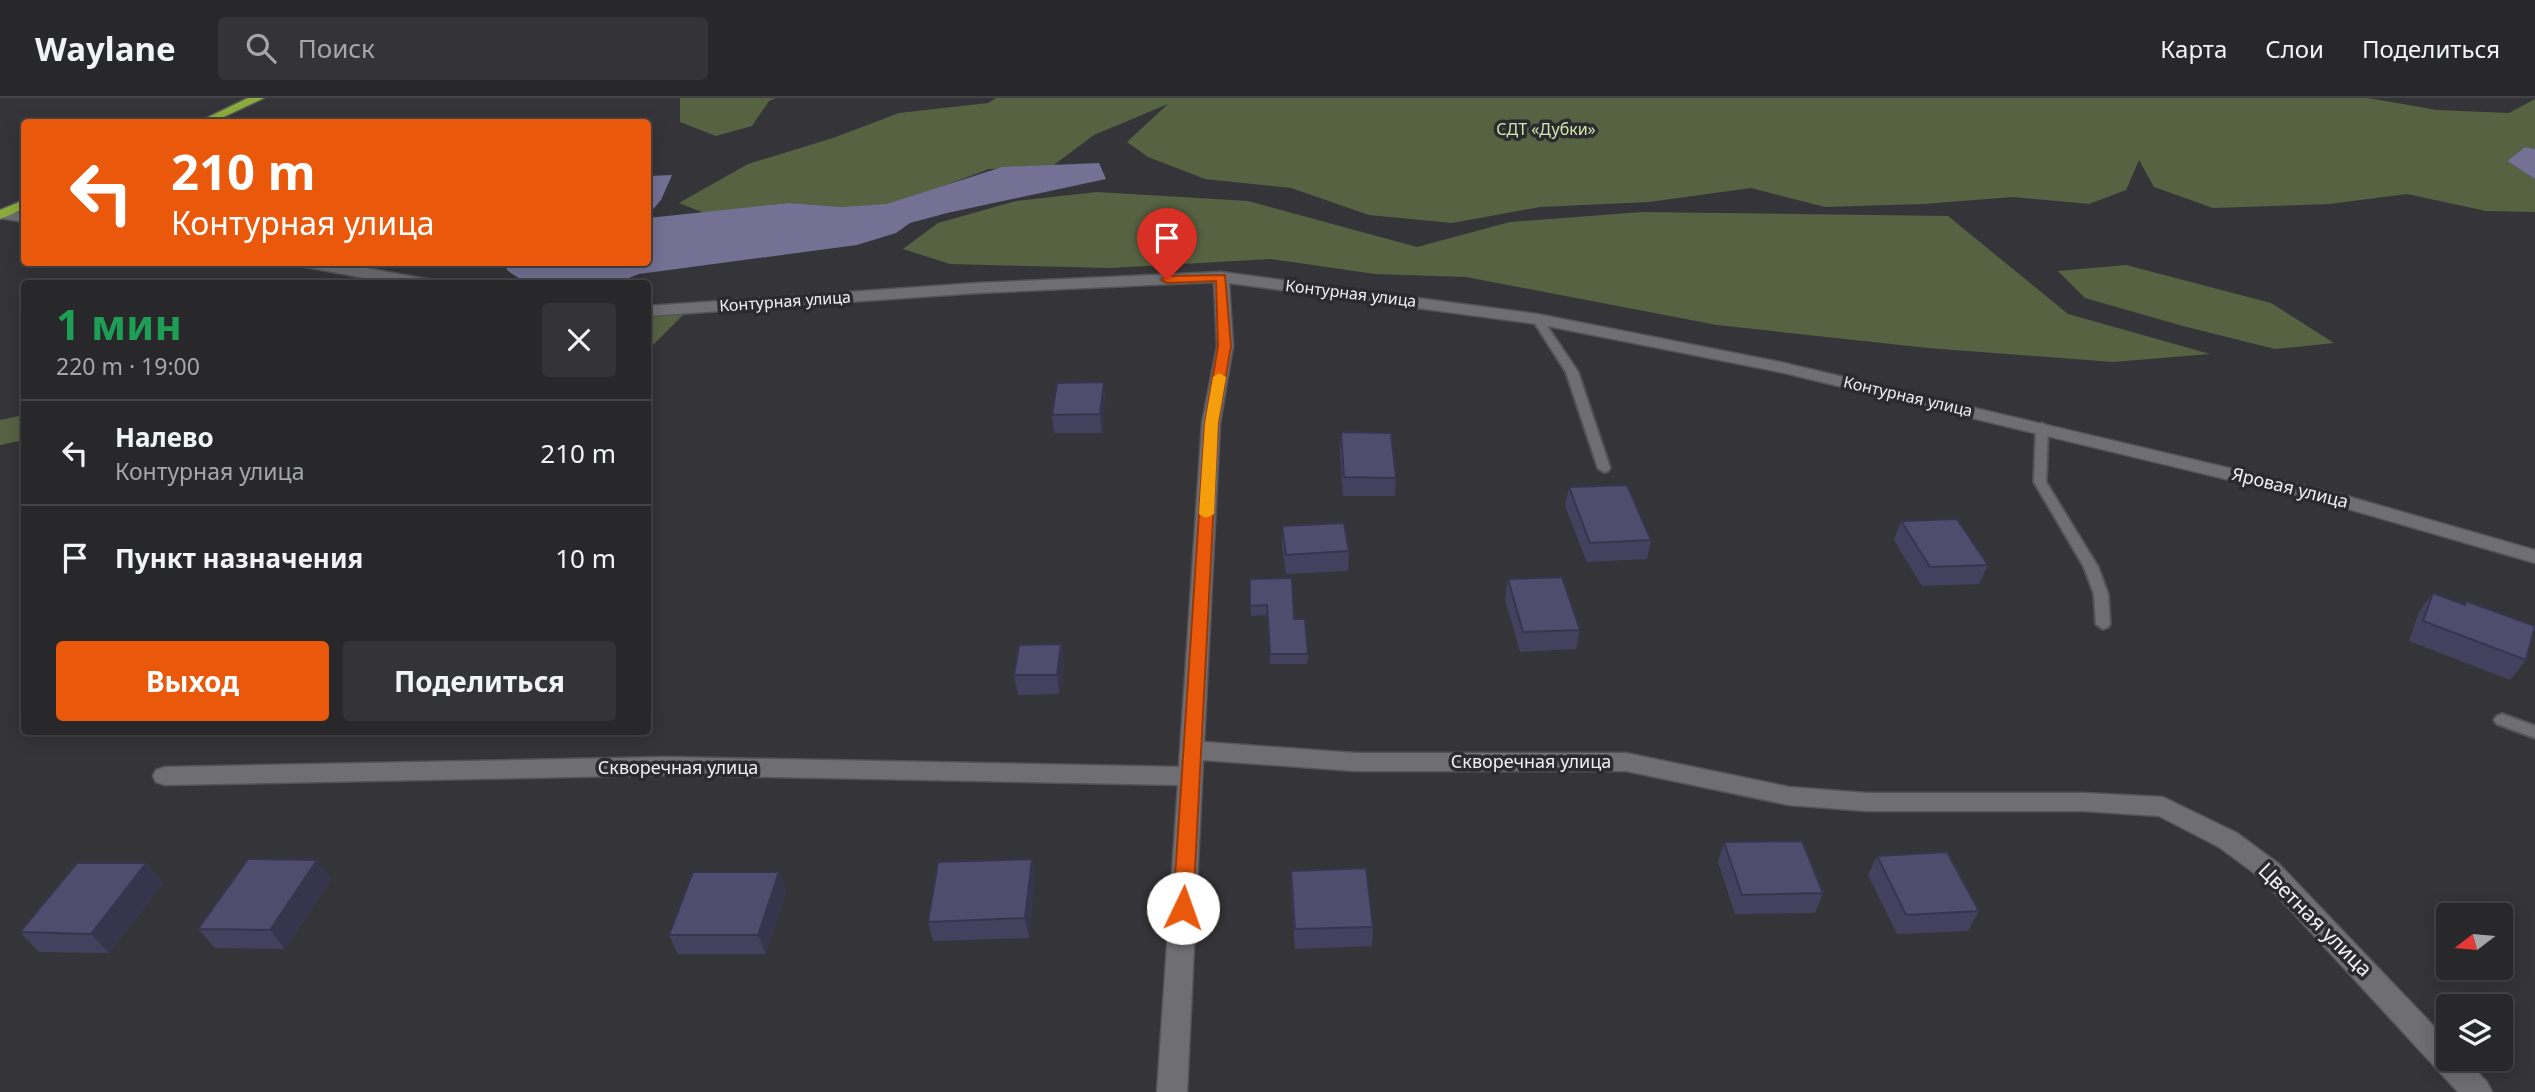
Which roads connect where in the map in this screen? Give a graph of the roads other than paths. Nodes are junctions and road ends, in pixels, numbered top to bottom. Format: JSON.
{"nodes":[{"id":1,"x":258,"y":98,"type":"edge"},
{"id":2,"x":211,"y":119,"type":"edge"},
{"id":3,"x":21,"y":205,"type":"edge"},
{"id":4,"x":1,"y":215,"type":"edge"},
{"id":5,"x":21,"y":218,"type":"edge"},
{"id":6,"x":328,"y":266,"type":"edge"},
{"id":7,"x":1221,"y":277,"type":"junction"},
{"id":8,"x":404,"y":280,"type":"edge"},
{"id":9,"x":651,"y":311,"type":"edge"},
{"id":10,"x":1537,"y":319,"type":"junction"},
{"id":11,"x":2042,"y":427,"type":"junction"},
{"id":12,"x":1604,"y":468,"type":"dead end"},
{"id":13,"x":2535,"y":557,"type":"edge"},
{"id":14,"x":2103,"y":624,"type":"dead end"},
{"id":15,"x":2502,"y":720,"type":"dead end"},
{"id":16,"x":2535,"y":732,"type":"edge"},
{"id":17,"x":1192,"y":750,"type":"junction"},
{"id":18,"x":165,"y":776,"type":"dead end"},
{"id":19,"x":1190,"y":776,"type":"junction"},
{"id":20,"x":1866,"y":802,"type":"joint"},
{"id":21,"x":1172,"y":1092,"type":"edge"},
{"id":22,"x":2477,"y":1092,"type":"edge"}],
"edges":[{"from":1,"to":2,"type":"highway"},
{"from":3,"to":4,"type":"highway"},
{"from":4,"to":5,"type":"street"},
{"from":6,"to":8,"type":"street"},
{"from":7,"to":9,"type":"street","name":"Контурная улица"},
{"from":7,"to":10,"type":"street","name":"Контурная улица"},
{"from":7,"to":17,"type":"street"},
{"from":10,"to":11,"type":"street","name":"Контурная улица"},
{"from":10,"to":12,"type":"lane"},
{"from":11,"to":13,"type":"street","name":"Яровая улица"},
{"from":11,"to":14,"type":"lane"},
{"from":15,"to":16,"type":"lane"},
{"from":17,"to":19,"type":"street"},
{"from":17,"to":20,"type":"street","name":"Скворечная улица"},
{"from":18,"to":19,"type":"street","name":"Скворечная улица"},
{"from":19,"to":21,"type":"street"},
{"from":20,"to":22,"type":"street","name":"Цветная улица"}]}
